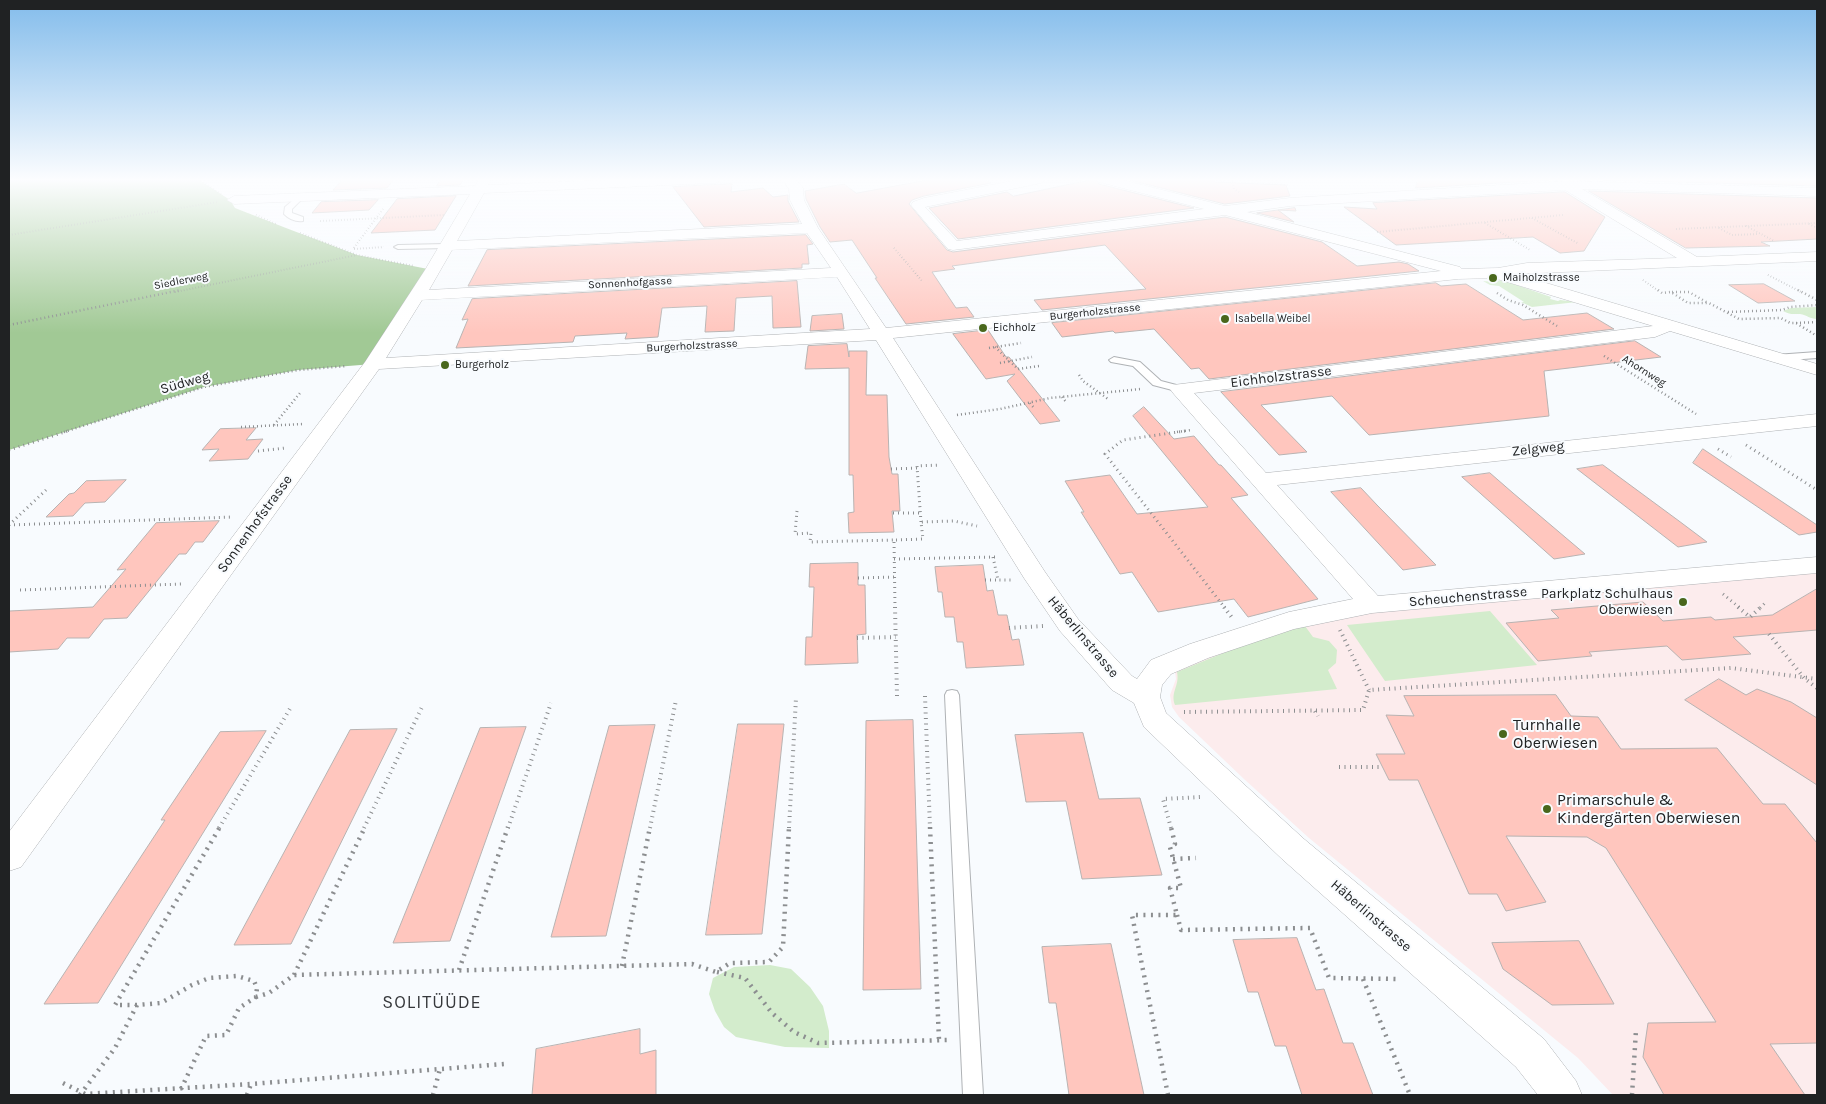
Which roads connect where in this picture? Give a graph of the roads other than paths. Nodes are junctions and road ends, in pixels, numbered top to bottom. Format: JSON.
{"nodes":[{"id":1,"x":455,"y":231,"type":"edge"},
{"id":2,"x":760,"y":231,"type":"edge"},
{"id":3,"x":813,"y":231,"type":"edge"},
{"id":4,"x":939,"y":231,"type":"edge"},
{"id":5,"x":1070,"y":231,"type":"edge"},
{"id":6,"x":1304,"y":231,"type":"edge"},
{"id":7,"x":1642,"y":231,"type":"edge"},
{"id":8,"x":446,"y":246,"type":"junction"},
{"id":9,"x":398,"y":247,"type":"road end"},
{"id":10,"x":1817,"y":256,"type":"edge"},
{"id":11,"x":1693,"y":261,"type":"junction"},
{"id":12,"x":842,"y":272,"type":"junction"},
{"id":13,"x":1489,"y":273,"type":"junction"},
{"id":14,"x":418,"y":295,"type":"junction"},
{"id":15,"x":1668,"y":325,"type":"junction"},
{"id":16,"x":882,"y":334,"type":"junction"},
{"id":17,"x":1817,"y":355,"type":"edge"},
{"id":18,"x":1775,"y":358,"type":"junction"},
{"id":19,"x":1114,"y":360,"type":"dead end"},
{"id":20,"x":373,"y":364,"type":"junction"},
{"id":21,"x":1817,"y":370,"type":"edge"},
{"id":22,"x":1173,"y":388,"type":"junction"},
{"id":23,"x":1817,"y":420,"type":"edge"},
{"id":24,"x":1259,"y":480,"type":"junction"},
{"id":25,"x":1817,"y":565,"type":"edge"},
{"id":26,"x":1372,"y":605,"type":"junction"},
{"id":27,"x":952,"y":695,"type":"dead end"},
{"id":28,"x":1146,"y":697,"type":"junction"},
{"id":29,"x":9,"y":858,"type":"edge"},
{"id":30,"x":973,"y":1095,"type":"edge"},
{"id":31,"x":1562,"y":1095,"type":"edge"}],
"edges":[{"from":1,"to":8,"type":"street","name":"Sonnenhofstrasse"},
{"from":2,"to":8,"type":"street"},
{"from":3,"to":12,"type":"street","name":"Häberlinstrasse"},
{"from":4,"to":5,"type":"street"},
{"from":6,"to":13,"type":"street"},
{"from":7,"to":11,"type":"street"},
{"from":8,"to":9,"type":"lane"},
{"from":8,"to":14,"type":"street","name":"Sonnenhofstrasse"},
{"from":10,"to":11,"type":"street","name":"Burgerholzstrasse"},
{"from":11,"to":13,"type":"street","name":"Burgerholzstrasse"},
{"from":12,"to":14,"type":"street","name":"Sonnenhofgasse"},
{"from":12,"to":16,"type":"street","name":"Häberlinstrasse"},
{"from":13,"to":15,"type":"street"},
{"from":13,"to":16,"type":"street","name":"Burgerholzstrasse"},
{"from":14,"to":20,"type":"street","name":"Sonnenhofstrasse"},
{"from":15,"to":18,"type":"street"},
{"from":15,"to":22,"type":"street","name":"Eichholzstrasse"},
{"from":16,"to":20,"type":"street","name":"Burgerholzstrasse"},
{"from":16,"to":28,"type":"street","name":"Häberlinstrasse"},
{"from":17,"to":18,"type":"lane"},
{"from":18,"to":21,"type":"street"},
{"from":19,"to":22,"type":"lane"},
{"from":20,"to":29,"type":"street","name":"Sonnenhofstrasse"},
{"from":22,"to":24,"type":"street"},
{"from":23,"to":24,"type":"street","name":"Zelgweg"},
{"from":24,"to":26,"type":"street"},
{"from":25,"to":26,"type":"street","name":"Scheuchenstrasse"},
{"from":26,"to":28,"type":"street","name":"Scheuchenstrasse"},
{"from":27,"to":30,"type":"lane"},
{"from":28,"to":31,"type":"street","name":"Häberlinstrasse"}]}
